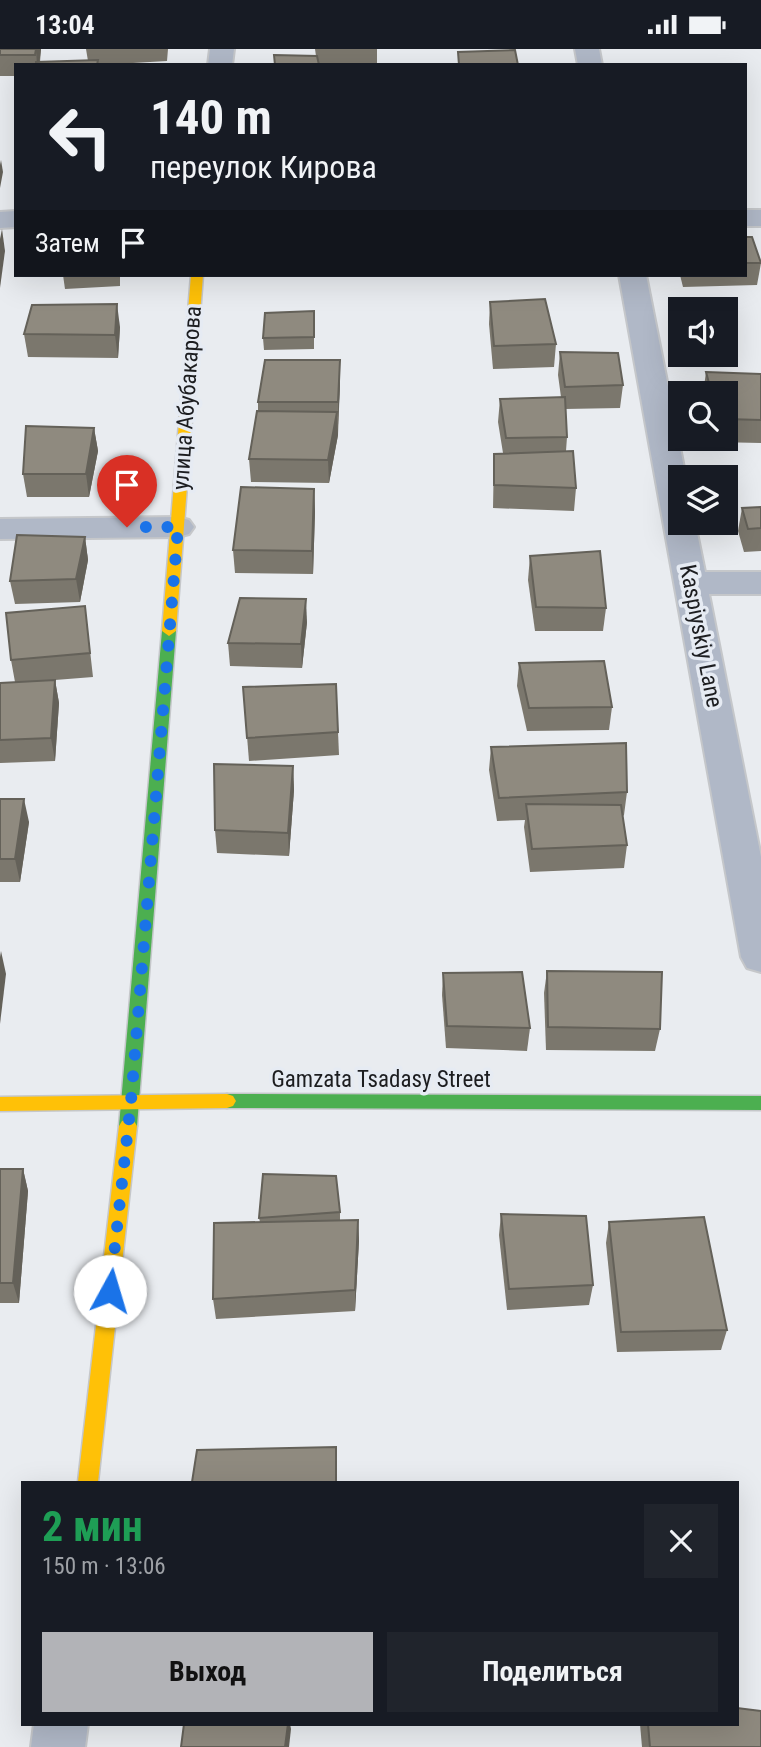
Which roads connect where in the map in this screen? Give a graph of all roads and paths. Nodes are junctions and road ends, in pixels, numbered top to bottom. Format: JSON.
{"nodes":[{"id":1,"x":197,"y":277,"type":"edge"},
{"id":2,"x":632,"y":277,"type":"edge"},
{"id":3,"x":178,"y":527,"type":"junction"},
{"id":4,"x":0,"y":529,"type":"edge"},
{"id":5,"x":691,"y":583,"type":"junction"},
{"id":6,"x":761,"y":583,"type":"edge"},
{"id":7,"x":761,"y":957,"type":"edge"},
{"id":8,"x":131,"y":1101,"type":"junction"},
{"id":9,"x":761,"y":1103,"type":"edge"},
{"id":10,"x":0,"y":1104,"type":"edge"},
{"id":11,"x":88,"y":1481,"type":"edge"},
{"id":12,"x":61,"y":1726,"type":"edge"},
{"id":13,"x":58,"y":1747,"type":"edge"}],
"edges":[{"from":1,"to":3,"type":"street","name":"улица Абубакарова"},
{"from":2,"to":5,"type":"street","name":"Kaspiyskiy Lane"},
{"from":3,"to":4,"type":"street"},
{"from":3,"to":8,"type":"street","name":"улица Абубакарова"},
{"from":5,"to":6,"type":"street"},
{"from":5,"to":7,"type":"street","name":"Kaspiyskiy Lane"},
{"from":8,"to":9,"type":"street","name":"Gamzata Tsadasy Street"},
{"from":8,"to":10,"type":"street","name":"Gamzata Tsadasy Street"},
{"from":8,"to":11,"type":"street","name":"улица Абубакарова"},
{"from":12,"to":13,"type":"street"}]}
